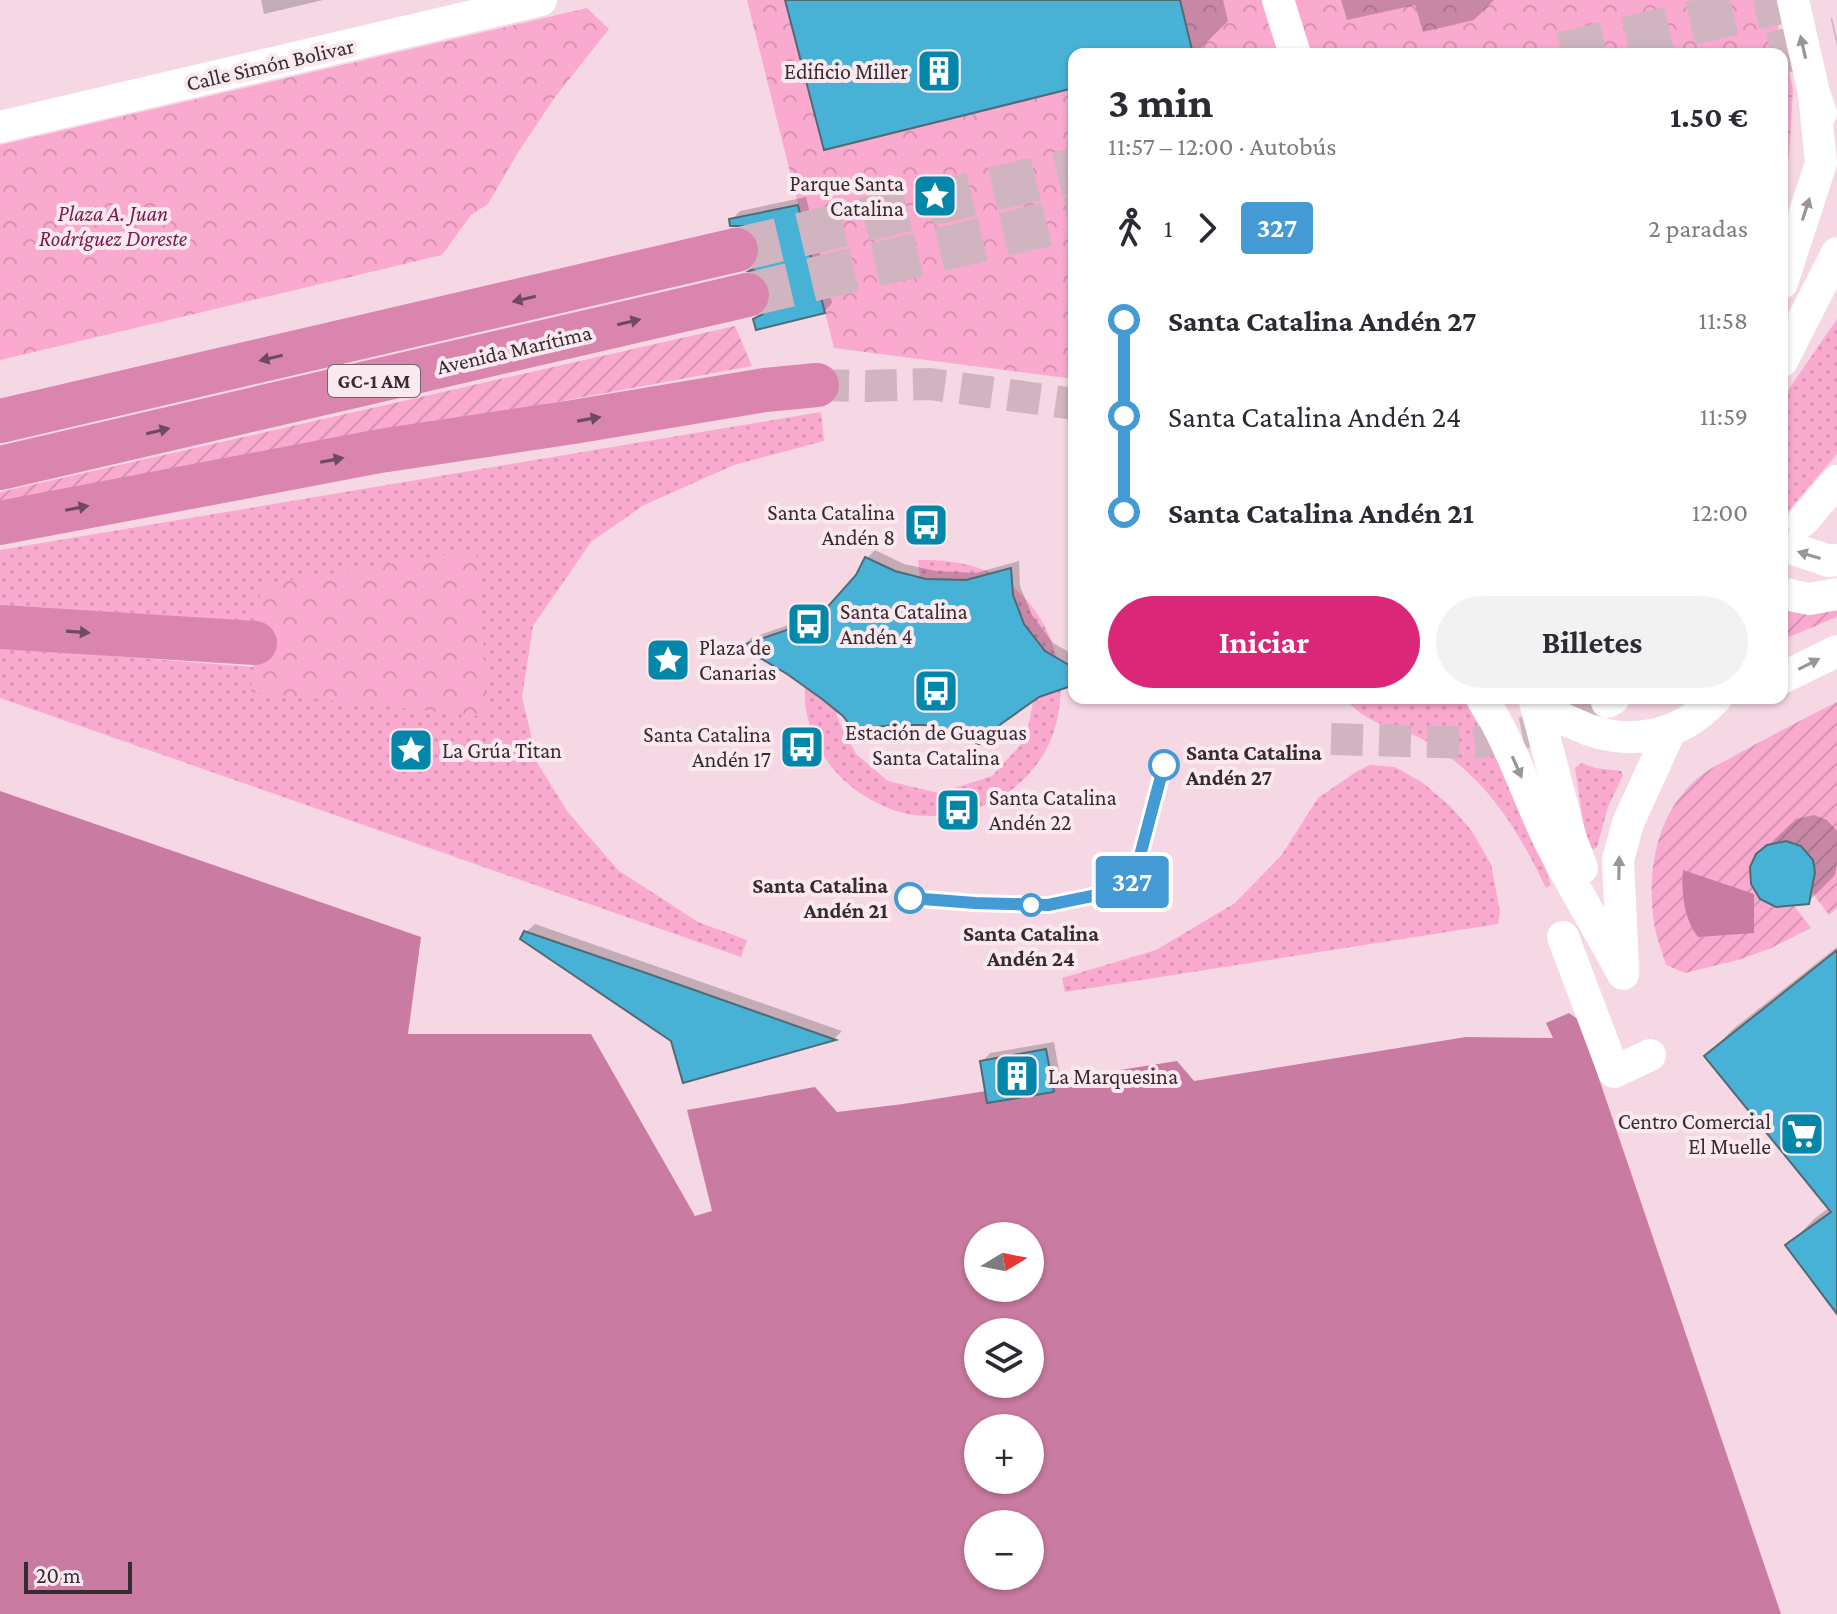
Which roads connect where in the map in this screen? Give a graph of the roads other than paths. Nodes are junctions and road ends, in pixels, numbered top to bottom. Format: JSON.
{"nodes":[{"id":1,"x":541,"y":0,"type":"edge"},
{"id":2,"x":1278,"y":0,"type":"edge"},
{"id":3,"x":1793,"y":0,"type":"edge"},
{"id":4,"x":444,"y":12,"type":"edge"},
{"id":5,"x":1293,"y":48,"type":"edge"},
{"id":6,"x":1814,"y":93,"type":"junction"},
{"id":7,"x":0,"y":127,"type":"edge"},
{"id":8,"x":1837,"y":159,"type":"edge"},
{"id":9,"x":736,"y":250,"type":"tunnel mouth"},
{"id":10,"x":1837,"y":252,"type":"edge"},
{"id":11,"x":1788,"y":265,"type":"edge"},
{"id":12,"x":747,"y":295,"type":"tunnel mouth"},
{"id":13,"x":1788,"y":304,"type":"edge"},
{"id":14,"x":1788,"y":349,"type":"edge"},
{"id":15,"x":817,"y":385,"type":"tunnel mouth"},
{"id":16,"x":0,"y":421,"type":"edge"},
{"id":17,"x":0,"y":468,"type":"edge"},
{"id":18,"x":1837,"y":481,"type":"edge"},
{"id":19,"x":1803,"y":521,"type":"dead end"},
{"id":20,"x":0,"y":523,"type":"edge"},
{"id":21,"x":1788,"y":547,"type":"edge"},
{"id":22,"x":1837,"y":560,"type":"edge"},
{"id":23,"x":1788,"y":594,"type":"edge"},
{"id":24,"x":1837,"y":594,"type":"edge"},
{"id":25,"x":0,"y":627,"type":"edge"},
{"id":26,"x":255,"y":643,"type":"dead end"},
{"id":27,"x":1837,"y":651,"type":"edge"},
{"id":28,"x":1788,"y":675,"type":"edge"},
{"id":29,"x":1486,"y":704,"type":"edge"},
{"id":30,"x":1536,"y":704,"type":"edge"},
{"id":31,"x":1546,"y":704,"type":"edge"},
{"id":32,"x":1712,"y":704,"type":"edge"},
{"id":33,"x":1670,"y":731,"type":"junction"},
{"id":34,"x":1563,"y":937,"type":"dead end"},
{"id":35,"x":1623,"y":974,"type":"junction"},
{"id":36,"x":1650,"y":1055,"type":"dead end"}],
"edges":[{"from":1,"to":4,"type":"street","name":"Calle Simón Bolivar"},
{"from":2,"to":5,"type":"street"},
{"from":6,"to":3,"type":"street","one_way":true},
{"from":4,"to":7,"type":"street","name":"Calle Simón Bolivar"},
{"from":6,"to":8,"type":"street"},
{"from":11,"to":6,"type":"street","one_way":true},
{"from":9,"to":16,"type":"highway","name":"Avenida Marítima","number":"GC-1 AM","one_way":true},
{"from":10,"to":13,"type":"street"},
{"from":10,"to":14,"type":"street"},
{"from":17,"to":12,"type":"highway","name":"Avenida Marítima","number":"GC-1 AM","one_way":true},
{"from":20,"to":15,"type":"highway","one_way":true},
{"from":18,"to":19,"type":"street"},
{"from":22,"to":21,"type":"street","one_way":true},
{"from":23,"to":24,"type":"street"},
{"from":25,"to":26,"type":"highway","one_way":true},
{"from":28,"to":27,"type":"street","one_way":true},
{"from":29,"to":35,"type":"street","one_way":true},
{"from":30,"to":35,"type":"street"},
{"from":31,"to":33,"type":"street"},
{"from":32,"to":33,"type":"street"},
{"from":35,"to":33,"type":"street","one_way":true},
{"from":34,"to":36,"type":"street"}]}
